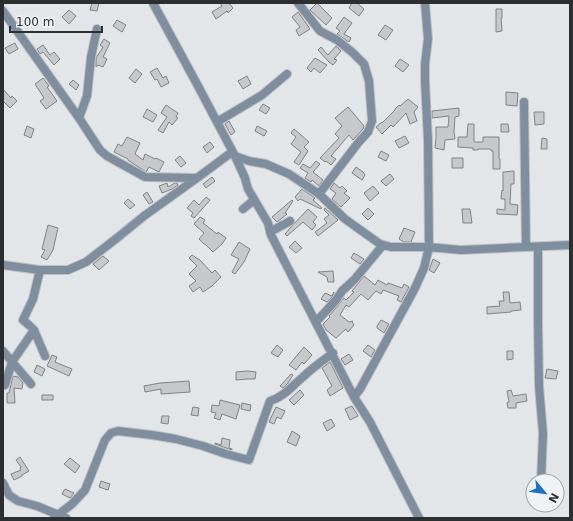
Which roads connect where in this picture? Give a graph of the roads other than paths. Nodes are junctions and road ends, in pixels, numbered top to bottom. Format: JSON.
{"nodes":[{"id":1,"x":426,"y":3,"type":"edge"},
{"id":2,"x":154,"y":4,"type":"edge"},
{"id":3,"x":300,"y":4,"type":"edge"},
{"id":4,"x":3,"y":11,"type":"edge"},
{"id":5,"x":97,"y":29,"type":"dead end"},
{"id":6,"x":287,"y":74,"type":"dead end"},
{"id":7,"x":524,"y":102,"type":"dead end"},
{"id":8,"x":79,"y":118,"type":"junction"},
{"id":9,"x":217,"y":122,"type":"junction"},
{"id":10,"x":234,"y":154,"type":"junction"},
{"id":11,"x":197,"y":178,"type":"junction"},
{"id":12,"x":319,"y":194,"type":"junction"},
{"id":13,"x":254,"y":200,"type":"junction"},
{"id":14,"x":243,"y":209,"type":"dead end"},
{"id":15,"x":290,"y":221,"type":"dead end"},
{"id":16,"x":270,"y":232,"type":"junction"},
{"id":17,"x":383,"y":245,"type":"junction"},
{"id":18,"x":570,"y":246,"type":"edge"},
{"id":19,"x":429,"y":247,"type":"junction"},
{"id":20,"x":526,"y":247,"type":"junction"},
{"id":21,"x":538,"y":247,"type":"junction"},
{"id":22,"x":3,"y":265,"type":"edge"},
{"id":23,"x":40,"y":270,"type":"junction"},
{"id":24,"x":316,"y":322,"type":"junction"},
{"id":25,"x":34,"y":330,"type":"junction"},
{"id":26,"x":3,"y":351,"type":"edge"},
{"id":27,"x":332,"y":353,"type":"junction"},
{"id":28,"x":45,"y":356,"type":"dead end"},
{"id":29,"x":12,"y":362,"type":"junction"},
{"id":30,"x":31,"y":384,"type":"dead end"},
{"id":31,"x":5,"y":385,"type":"dead end"},
{"id":32,"x":354,"y":397,"type":"junction"},
{"id":33,"x":541,"y":473,"type":"edge"},
{"id":34,"x":3,"y":483,"type":"edge"},
{"id":35,"x":56,"y":516,"type":"edge"},
{"id":36,"x":66,"y":518,"type":"edge"},
{"id":37,"x":419,"y":518,"type":"edge"}],
"edges":[{"from":1,"to":19,"type":"street"},
{"from":2,"to":9,"type":"street"},
{"from":3,"to":12,"type":"street"},
{"from":4,"to":8,"type":"street"},
{"from":5,"to":8,"type":"street"},
{"from":6,"to":9,"type":"street"},
{"from":7,"to":20,"type":"street"},
{"from":8,"to":11,"type":"street"},
{"from":9,"to":10,"type":"street"},
{"from":10,"to":11,"type":"street"},
{"from":10,"to":12,"type":"street"},
{"from":10,"to":13,"type":"street"},
{"from":11,"to":23,"type":"street"},
{"from":12,"to":17,"type":"street"},
{"from":13,"to":14,"type":"street"},
{"from":13,"to":16,"type":"street"},
{"from":15,"to":16,"type":"street"},
{"from":16,"to":24,"type":"street"},
{"from":17,"to":19,"type":"street"},
{"from":17,"to":24,"type":"street"},
{"from":18,"to":21,"type":"street"},
{"from":19,"to":20,"type":"street"},
{"from":19,"to":32,"type":"street"},
{"from":20,"to":21,"type":"street"},
{"from":21,"to":33,"type":"street"},
{"from":22,"to":23,"type":"street"},
{"from":23,"to":25,"type":"street"},
{"from":24,"to":27,"type":"street"},
{"from":25,"to":28,"type":"street"},
{"from":25,"to":29,"type":"street"},
{"from":26,"to":29,"type":"street"},
{"from":27,"to":32,"type":"street"},
{"from":27,"to":35,"type":"street"},
{"from":29,"to":30,"type":"street"},
{"from":29,"to":31,"type":"street"},
{"from":32,"to":37,"type":"street"},
{"from":34,"to":35,"type":"street"},
{"from":35,"to":36,"type":"street"}]}
